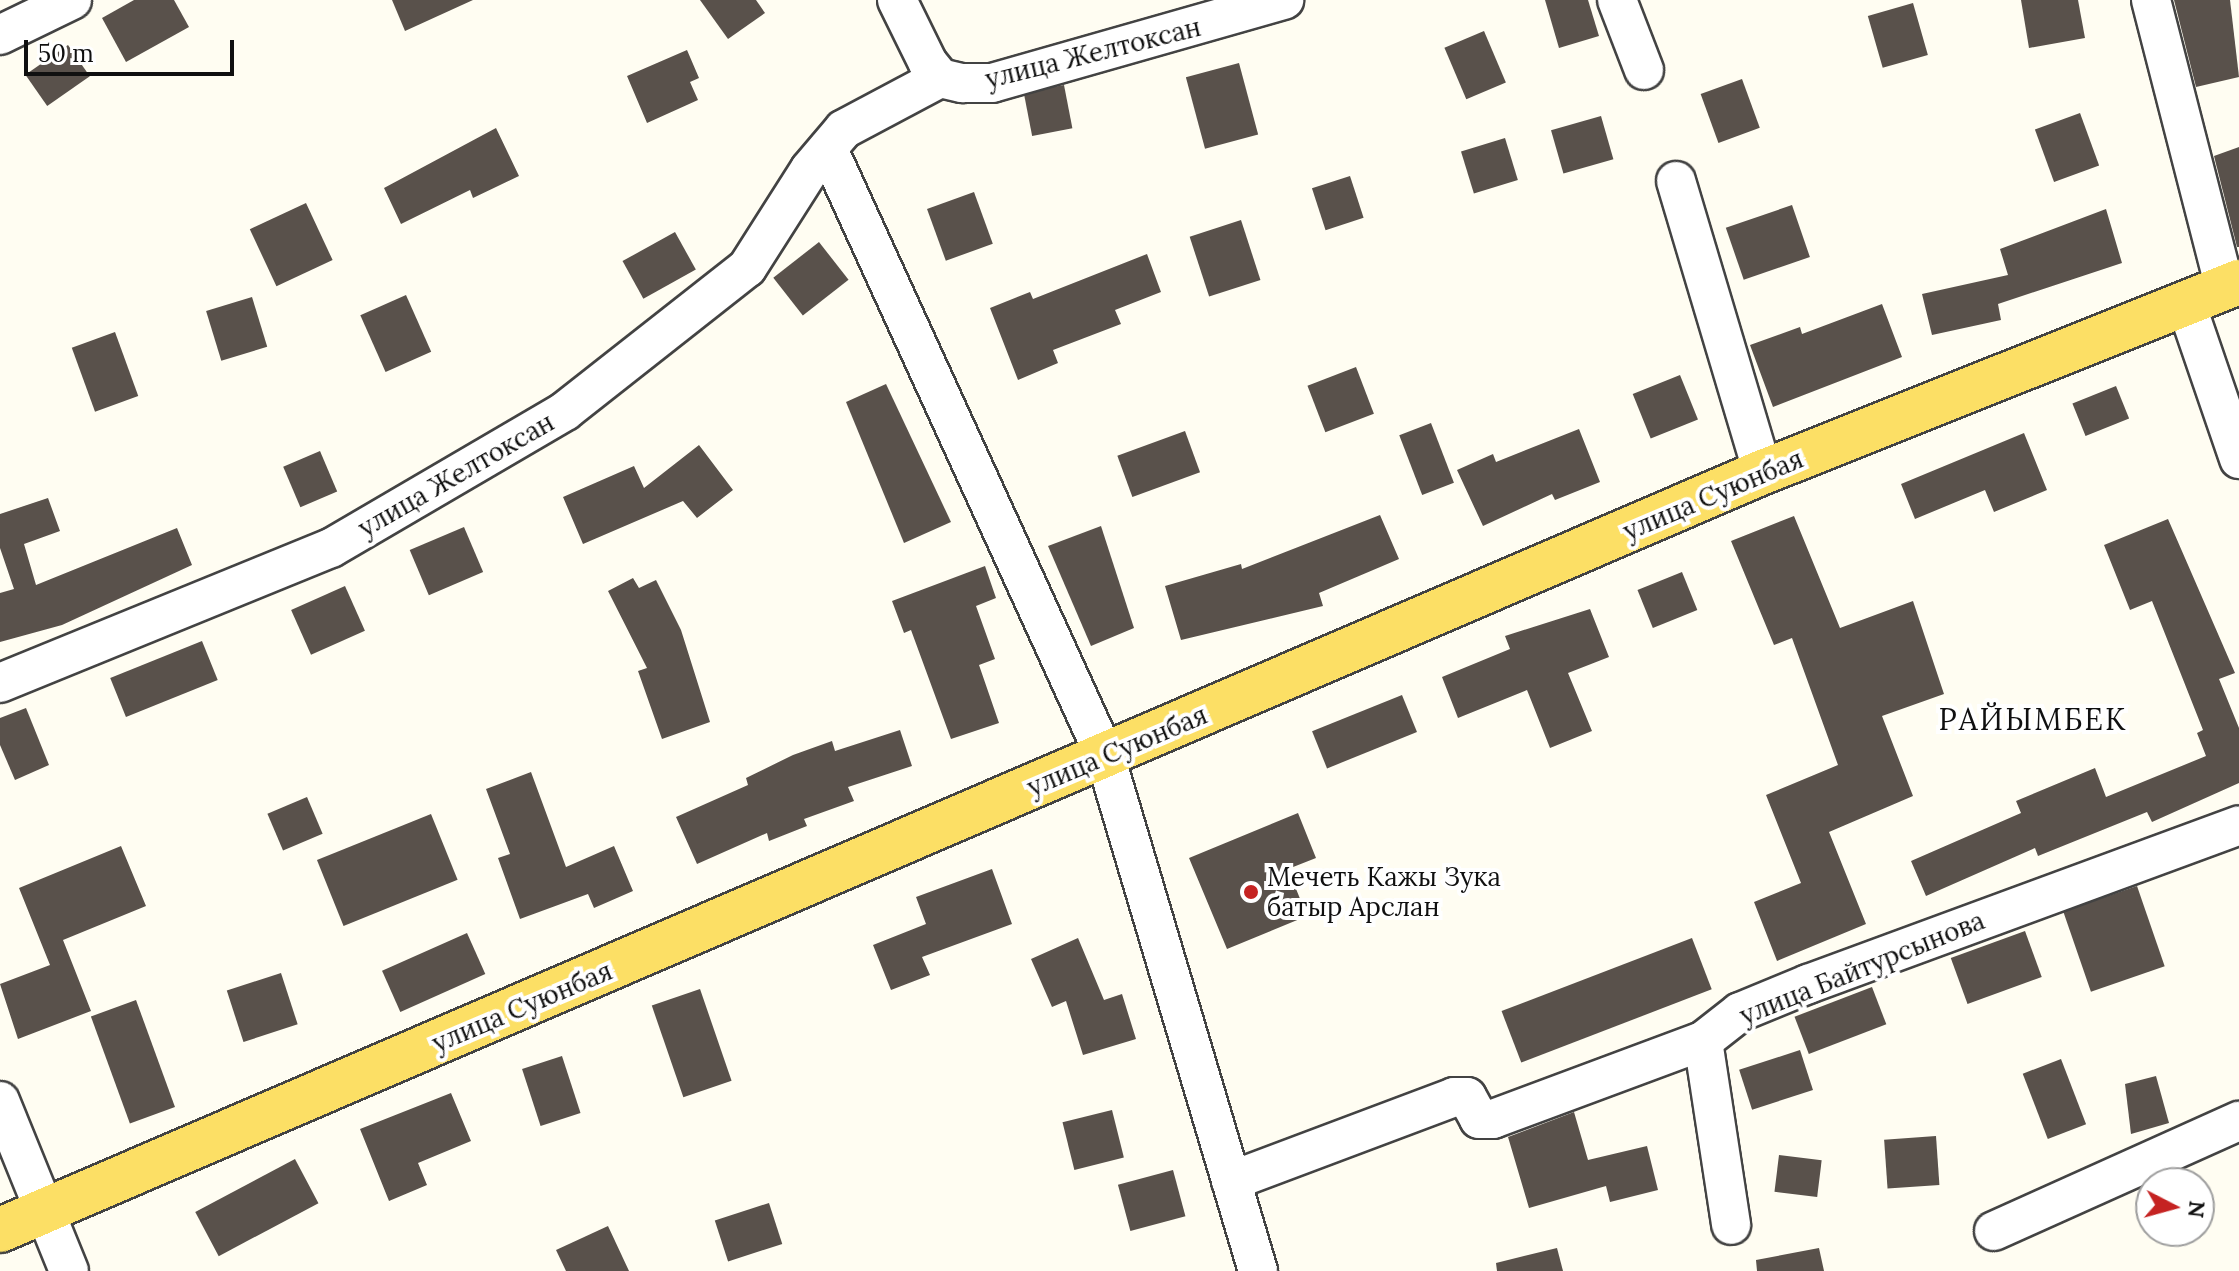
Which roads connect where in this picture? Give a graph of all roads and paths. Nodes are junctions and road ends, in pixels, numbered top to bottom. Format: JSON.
{"nodes":[{"id":1,"x":72,"y":0,"type":"edge"},
{"id":2,"x":897,"y":0,"type":"edge"},
{"id":3,"x":1284,"y":0,"type":"edge"},
{"id":4,"x":1617,"y":0,"type":"edge"},
{"id":5,"x":2151,"y":0,"type":"edge"},
{"id":6,"x":0,"y":35,"type":"edge"},
{"id":7,"x":1644,"y":70,"type":"dead end"},
{"id":8,"x":940,"y":78,"type":"junction"},
{"id":9,"x":828,"y":149,"type":"junction"},
{"id":10,"x":1676,"y":181,"type":"dead end"},
{"id":11,"x":2217,"y":292,"type":"edge"},
{"id":12,"x":2239,"y":459,"type":"edge"},
{"id":13,"x":1763,"y":472,"type":"junction"},
{"id":14,"x":0,"y":683,"type":"edge"},
{"id":15,"x":1105,"y":756,"type":"junction"},
{"id":16,"x":2239,"y":825,"type":"edge"},
{"id":17,"x":1703,"y":1041,"type":"junction"},
{"id":18,"x":0,"y":1101,"type":"edge"},
{"id":19,"x":2239,"y":1121,"type":"edge"},
{"id":20,"x":1231,"y":1181,"type":"junction"},
{"id":21,"x":48,"y":1211,"type":"junction"},
{"id":22,"x":1731,"y":1225,"type":"dead end"},
{"id":23,"x":0,"y":1230,"type":"edge"},
{"id":24,"x":1994,"y":1231,"type":"dead end"},
{"id":25,"x":69,"y":1271,"type":"edge"},
{"id":26,"x":1258,"y":1271,"type":"edge"}],
"edges":[{"from":1,"to":6,"type":"street"},
{"from":2,"to":8,"type":"street"},
{"from":3,"to":8,"type":"street","name":"улица Желтоксан"},
{"from":4,"to":7,"type":"street"},
{"from":5,"to":11,"type":"street"},
{"from":8,"to":9,"type":"street","name":"улица Желтоксан"},
{"from":9,"to":14,"type":"street","name":"улица Желтоксан"},
{"from":9,"to":15,"type":"street"},
{"from":10,"to":13,"type":"street"},
{"from":11,"to":12,"type":"street"},
{"from":11,"to":13,"type":"main road","name":"улица Суюнбая"},
{"from":13,"to":15,"type":"main road","name":"улица Суюнбая"},
{"from":15,"to":20,"type":"street"},
{"from":15,"to":21,"type":"main road","name":"улица Суюнбая"},
{"from":16,"to":17,"type":"street","name":"улица Байтурсынова"},
{"from":17,"to":20,"type":"street","name":"улица Байтурсынова"},
{"from":17,"to":22,"type":"street"},
{"from":18,"to":21,"type":"street"},
{"from":19,"to":24,"type":"street"},
{"from":20,"to":26,"type":"street"},
{"from":21,"to":23,"type":"main road","name":"улица Суюнбая"},
{"from":21,"to":25,"type":"street"}]}
